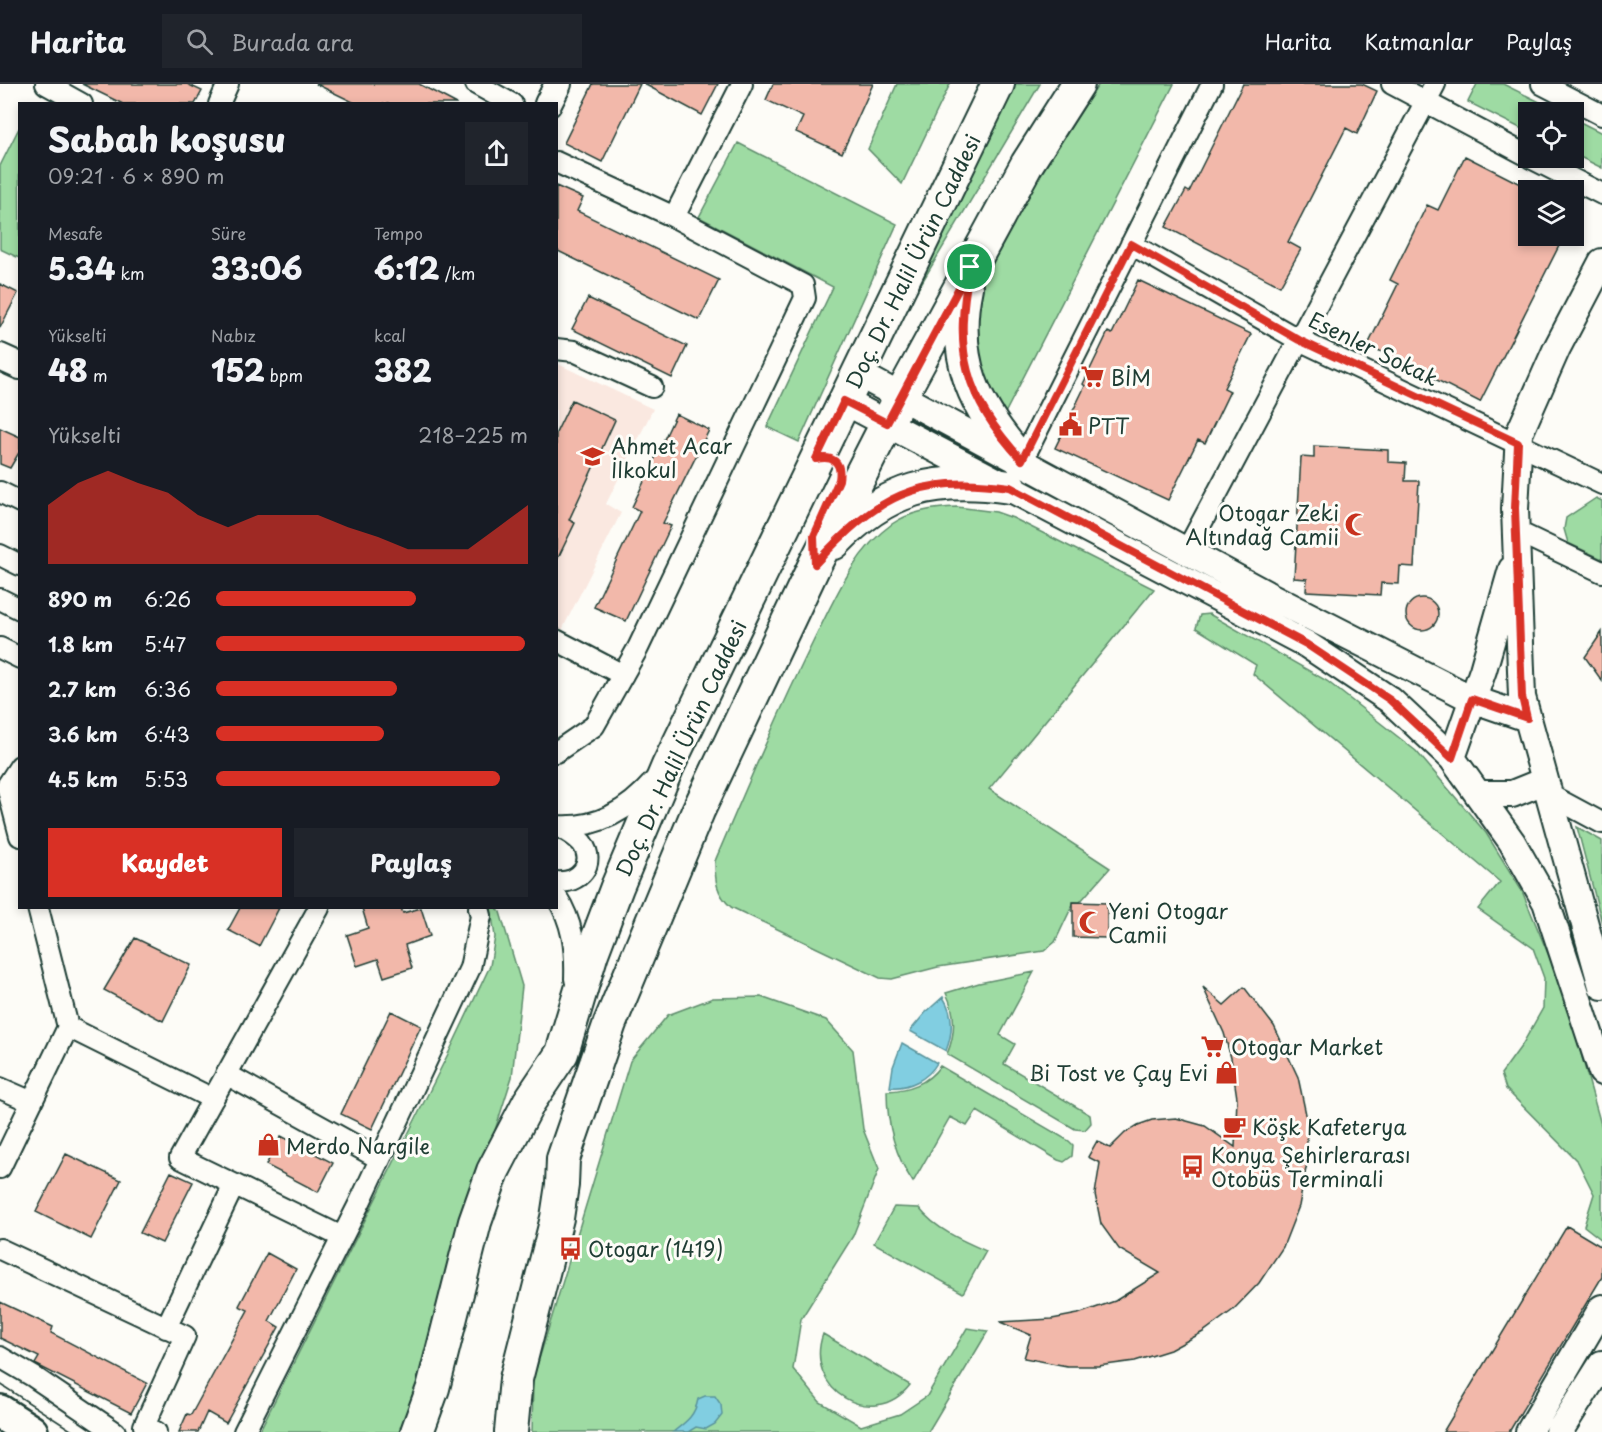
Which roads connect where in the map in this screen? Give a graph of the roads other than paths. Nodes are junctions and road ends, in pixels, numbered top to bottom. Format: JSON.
{"nodes":[{"id":1,"x":46,"y":84,"type":"edge"},
{"id":2,"x":228,"y":84,"type":"edge"},
{"id":3,"x":476,"y":84,"type":"edge"},
{"id":4,"x":558,"y":84,"type":"edge"},
{"id":5,"x":742,"y":84,"type":"edge"},
{"id":6,"x":998,"y":84,"type":"edge"},
{"id":7,"x":1077,"y":84,"type":"edge"},
{"id":8,"x":1212,"y":84,"type":"edge"},
{"id":9,"x":1392,"y":84,"type":"edge"},
{"id":10,"x":1435,"y":84,"type":"edge"},
{"id":11,"x":1542,"y":84,"type":"edge"},
{"id":12,"x":78,"y":102,"type":"edge"},
{"id":13,"x":220,"y":102,"type":"edge"},
{"id":14,"x":508,"y":102,"type":"edge"},
{"id":15,"x":549,"y":102,"type":"edge"},
{"id":16,"x":1425,"y":103,"type":"junction"},
{"id":17,"x":1602,"y":115,"type":"edge"},
{"id":18,"x":1518,"y":151,"type":"edge"},
{"id":19,"x":558,"y":163,"type":"edge"},
{"id":20,"x":1551,"y":168,"type":"edge"},
{"id":21,"x":1602,"y":194,"type":"edge"},
{"id":22,"x":674,"y":217,"type":"junction"},
{"id":23,"x":1131,"y":244,"type":"junction"},
{"id":24,"x":1602,"y":262,"type":"edge"},
{"id":25,"x":970,"y":267,"type":"junction"},
{"id":26,"x":1299,"y":340,"type":"junction"},
{"id":27,"x":558,"y":348,"type":"edge"},
{"id":28,"x":857,"y":373,"type":"junction"},
{"id":29,"x":652,"y":387,"type":"dead end"},
{"id":30,"x":844,"y":401,"type":"junction"},
{"id":31,"x":894,"y":410,"type":"junction"},
{"id":32,"x":1518,"y":443,"type":"junction"},
{"id":33,"x":816,"y":459,"type":"junction"},
{"id":34,"x":1016,"y":474,"type":"junction"},
{"id":35,"x":1602,"y":484,"type":"edge"},
{"id":36,"x":0,"y":492,"type":"edge"},
{"id":37,"x":18,"y":501,"type":"edge"},
{"id":38,"x":1516,"y":542,"type":"junction"},
{"id":39,"x":1186,"y":552,"type":"junction"},
{"id":40,"x":0,"y":555,"type":"edge"},
{"id":41,"x":18,"y":564,"type":"edge"},
{"id":42,"x":815,"y":564,"type":"junction"},
{"id":43,"x":1602,"y":572,"type":"edge"},
{"id":44,"x":0,"y":599,"type":"edge"},
{"id":45,"x":18,"y":608,"type":"edge"},
{"id":46,"x":558,"y":641,"type":"edge"},
{"id":47,"x":0,"y":648,"type":"edge"},
{"id":48,"x":18,"y":656,"type":"edge"},
{"id":49,"x":623,"y":675,"type":"junction"},
{"id":50,"x":1472,"y":699,"type":"junction"},
{"id":51,"x":1527,"y":718,"type":"junction"},
{"id":52,"x":558,"y":751,"type":"edge"},
{"id":53,"x":1452,"y":758,"type":"junction"},
{"id":54,"x":668,"y":765,"type":"junction"},
{"id":55,"x":18,"y":768,"type":"edge"},
{"id":56,"x":3,"y":784,"type":"edge"},
{"id":57,"x":1546,"y":788,"type":"junction"},
{"id":58,"x":1478,"y":794,"type":"junction"},
{"id":59,"x":1602,"y":823,"type":"edge"},
{"id":60,"x":558,"y":826,"type":"edge"},
{"id":61,"x":18,"y":830,"type":"edge"},
{"id":62,"x":558,"y":882,"type":"edge"},
{"id":63,"x":558,"y":899,"type":"edge"},
{"id":64,"x":38,"y":909,"type":"edge"},
{"id":65,"x":318,"y":909,"type":"edge"},
{"id":66,"x":479,"y":909,"type":"edge"},
{"id":67,"x":1602,"y":986,"type":"edge"},
{"id":68,"x":574,"y":1012,"type":"junction"},
{"id":69,"x":68,"y":1027,"type":"junction"},
{"id":70,"x":1602,"y":1072,"type":"edge"},
{"id":71,"x":226,"y":1074,"type":"junction"},
{"id":72,"x":0,"y":1088,"type":"edge"},
{"id":73,"x":213,"y":1099,"type":"junction"},
{"id":74,"x":32,"y":1102,"type":"junction"},
{"id":75,"x":380,"y":1160,"type":"junction"},
{"id":76,"x":0,"y":1168,"type":"edge"},
{"id":77,"x":234,"y":1185,"type":"junction"},
{"id":78,"x":342,"y":1237,"type":"junction"},
{"id":79,"x":0,"y":1249,"type":"edge"},
{"id":80,"x":1602,"y":1308,"type":"edge"},
{"id":81,"x":166,"y":1328,"type":"junction"},
{"id":82,"x":0,"y":1358,"type":"edge"},
{"id":83,"x":1602,"y":1364,"type":"edge"},
{"id":84,"x":0,"y":1412,"type":"edge"},
{"id":85,"x":32,"y":1432,"type":"edge"},
{"id":86,"x":115,"y":1432,"type":"edge"},
{"id":87,"x":156,"y":1432,"type":"edge"},
{"id":88,"x":244,"y":1432,"type":"edge"},
{"id":89,"x":417,"y":1432,"type":"edge"},
{"id":90,"x":511,"y":1432,"type":"edge"},
{"id":91,"x":1529,"y":1432,"type":"edge"},
{"id":92,"x":1559,"y":1432,"type":"edge"}],
"edges":[{"from":1,"to":12,"type":"street"},
{"from":2,"to":13,"type":"street"},
{"from":3,"to":14,"type":"street"},
{"from":4,"to":15,"type":"street"},
{"from":5,"to":22,"type":"street"},
{"from":6,"to":28,"type":"main road","name":"Doç. Dr. Halil Ürün Caddesi"},
{"from":7,"to":25,"type":"main road","name":"Doç. Dr. Halil Ürün Caddesi"},
{"from":8,"to":23,"type":"street"},
{"from":9,"to":16,"type":"street"},
{"from":10,"to":16,"type":"street"},
{"from":11,"to":17,"type":"street"},
{"from":16,"to":18,"type":"street"},
{"from":16,"to":26,"type":"street"},
{"from":19,"to":22,"type":"street"},
{"from":20,"to":21,"type":"street"},
{"from":22,"to":49,"type":"street"},
{"from":23,"to":26,"type":"street","name":"Esenler Sokak"},
{"from":23,"to":34,"type":"street"},
{"from":24,"to":32,"type":"street"},
{"from":25,"to":31,"type":"main road","name":"Doç. Dr. Halil Ürün Caddesi"},
{"from":25,"to":34,"type":"main road"},
{"from":26,"to":32,"type":"street","name":"Esenler Sokak"},
{"from":26,"to":39,"type":"street"},
{"from":27,"to":29,"type":"street"},
{"from":28,"to":30,"type":"main road","name":"Doç. Dr. Halil Ürün Caddesi"},
{"from":28,"to":31,"type":"street"},
{"from":30,"to":31,"type":"street"},
{"from":30,"to":33,"type":"main road","name":"Doç. Dr. Halil Ürün Caddesi"},
{"from":31,"to":34,"type":"street"},
{"from":31,"to":42,"type":"main road","name":"Doç. Dr. Halil Ürün Caddesi"},
{"from":32,"to":35,"type":"street","name":"Esenler Sokak"},
{"from":32,"to":38,"type":"street"},
{"from":33,"to":42,"type":"main road"},
{"from":33,"to":54,"type":"main road","name":"Doç. Dr. Halil Ürün Caddesi"},
{"from":34,"to":39,"type":"street"},
{"from":34,"to":42,"type":"main road"},
{"from":34,"to":53,"type":"street"},
{"from":36,"to":37,"type":"street"},
{"from":38,"to":43,"type":"street"},
{"from":38,"to":50,"type":"street"},
{"from":38,"to":51,"type":"street"},
{"from":39,"to":50,"type":"street"},
{"from":40,"to":41,"type":"street"},
{"from":42,"to":90,"type":"main road","name":"Doç. Dr. Halil Ürün Caddesi"},
{"from":44,"to":45,"type":"street"},
{"from":46,"to":49,"type":"street"},
{"from":47,"to":48,"type":"street"},
{"from":49,"to":52,"type":"street"},
{"from":50,"to":51,"type":"street"},
{"from":50,"to":53,"type":"street"},
{"from":51,"to":57,"type":"street"},
{"from":53,"to":58,"type":"street"},
{"from":54,"to":60,"type":"street"},
{"from":54,"to":68,"type":"main road","name":"Doç. Dr. Halil Ürün Caddesi"},
{"from":55,"to":56,"type":"street"},
{"from":56,"to":61,"type":"street"},
{"from":57,"to":58,"type":"street"},
{"from":57,"to":59,"type":"street"},
{"from":57,"to":67,"type":"street"},
{"from":58,"to":70,"type":"street"},
{"from":60,"to":62,"type":"street"},
{"from":63,"to":68,"type":"street"},
{"from":64,"to":69,"type":"street"},
{"from":65,"to":71,"type":"street"},
{"from":66,"to":75,"type":"street"},
{"from":68,"to":89,"type":"main road","name":"Doç. Dr. Halil Ürün Caddesi"},
{"from":69,"to":73,"type":"street"},
{"from":69,"to":74,"type":"street"},
{"from":71,"to":73,"type":"street"},
{"from":71,"to":75,"type":"street"},
{"from":72,"to":74,"type":"street"},
{"from":73,"to":77,"type":"street"},
{"from":74,"to":76,"type":"street"},
{"from":75,"to":78,"type":"street"},
{"from":77,"to":78,"type":"street"},
{"from":77,"to":81,"type":"street"},
{"from":78,"to":88,"type":"street"},
{"from":79,"to":81,"type":"street"},
{"from":80,"to":91,"type":"street"},
{"from":81,"to":87,"type":"street"},
{"from":82,"to":86,"type":"street"},
{"from":83,"to":92,"type":"street"},
{"from":84,"to":85,"type":"highway"}]}
